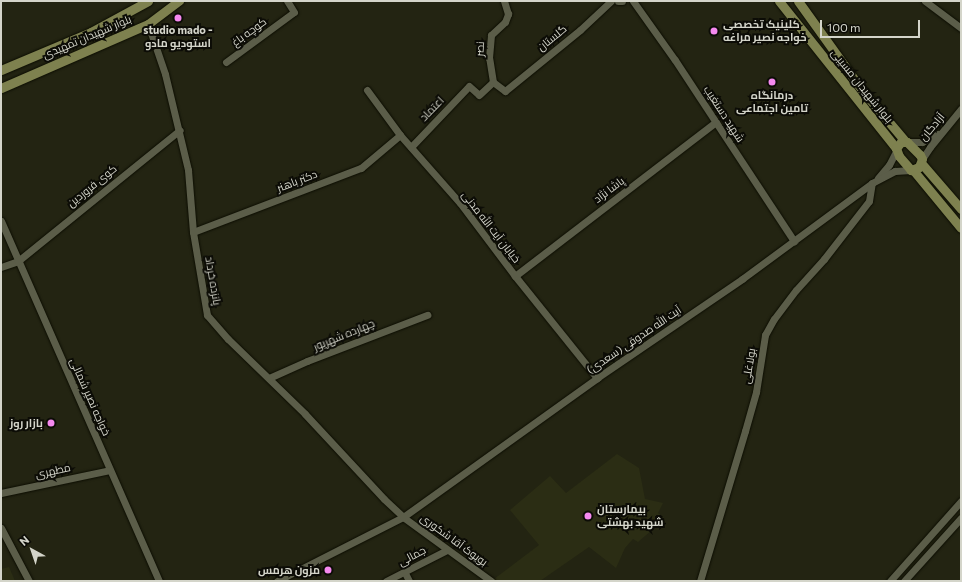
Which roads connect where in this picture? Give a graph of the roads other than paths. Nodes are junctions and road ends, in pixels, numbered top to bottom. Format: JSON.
{"nodes":[{"id":1,"x":148,"y":1,"type":"edge"},
{"id":2,"x":179,"y":1,"type":"edge"},
{"id":3,"x":287,"y":1,"type":"edge"},
{"id":4,"x":504,"y":1,"type":"edge"},
{"id":5,"x":611,"y":1,"type":"edge"},
{"id":6,"x":618,"y":1,"type":"edge"},
{"id":7,"x":622,"y":1,"type":"edge"},
{"id":8,"x":633,"y":1,"type":"edge"},
{"id":9,"x":779,"y":1,"type":"edge"},
{"id":10,"x":925,"y":1,"type":"edge"},
{"id":11,"x":802,"y":3,"type":"edge"},
{"id":12,"x":148,"y":24,"type":"junction"},
{"id":13,"x":961,"y":28,"type":"edge"},
{"id":14,"x":226,"y":62,"type":"dead end"},
{"id":15,"x":1,"y":70,"type":"edge"},
{"id":16,"x":493,"y":82,"type":"junction"},
{"id":17,"x":1,"y":88,"type":"edge"},
{"id":18,"x":367,"y":90,"type":"dead end"},
{"id":19,"x":961,"y":109,"type":"edge"},
{"id":20,"x":716,"y":122,"type":"junction"},
{"id":21,"x":180,"y":130,"type":"junction"},
{"id":22,"x":945,"y":130,"type":"junction"},
{"id":23,"x":400,"y":135,"type":"junction"},
{"id":24,"x":906,"y":142,"type":"junction"},
{"id":25,"x":411,"y":147,"type":"junction"},
{"id":26,"x":896,"y":150,"type":"junction"},
{"id":27,"x":922,"y":162,"type":"junction"},
{"id":28,"x":912,"y":170,"type":"junction"},
{"id":29,"x":874,"y":181,"type":"junction"},
{"id":30,"x":960,"y":208,"type":"edge"},
{"id":31,"x":950,"y":215,"type":"junction"},
{"id":32,"x":1,"y":221,"type":"edge"},
{"id":33,"x":961,"y":228,"type":"edge"},
{"id":34,"x":194,"y":232,"type":"junction"},
{"id":35,"x":794,"y":241,"type":"junction"},
{"id":36,"x":18,"y":261,"type":"junction"},
{"id":37,"x":1,"y":267,"type":"edge"},
{"id":38,"x":515,"y":276,"type":"junction"},
{"id":39,"x":427,"y":315,"type":"dead end"},
{"id":40,"x":269,"y":378,"type":"junction"},
{"id":41,"x":597,"y":378,"type":"junction"},
{"id":42,"x":110,"y":470,"type":"junction"},
{"id":43,"x":1,"y":493,"type":"edge"},
{"id":44,"x":961,"y":501,"type":"edge"},
{"id":45,"x":403,"y":517,"type":"junction"},
{"id":46,"x":961,"y":518,"type":"edge"},
{"id":47,"x":1,"y":528,"type":"edge"},
{"id":48,"x":447,"y":550,"type":"junction"},
{"id":49,"x":405,"y":573,"type":"junction"},
{"id":50,"x":291,"y":578,"type":"edge"},
{"id":51,"x":29,"y":581,"type":"edge"},
{"id":52,"x":159,"y":581,"type":"edge"},
{"id":53,"x":277,"y":581,"type":"edge"},
{"id":54,"x":386,"y":581,"type":"edge"},
{"id":55,"x":409,"y":581,"type":"edge"},
{"id":56,"x":491,"y":581,"type":"edge"},
{"id":57,"x":700,"y":581,"type":"edge"},
{"id":58,"x":890,"y":581,"type":"edge"},
{"id":59,"x":904,"y":581,"type":"edge"}],
"edges":[{"from":1,"to":15,"type":"main road","name":"بلوار شهیدان تمهیدی"},
{"from":2,"to":12,"type":"main road","name":"بلوار شهیدان تمهیدی"},
{"from":3,"to":14,"type":"street","name":"کوچه باغ"},
{"from":4,"to":16,"type":"street","name":"نصر"},
{"from":5,"to":16,"type":"street","name":"گلستان"},
{"from":6,"to":7,"type":"street"},
{"from":8,"to":20,"type":"street","name":"شهید دستغیب"},
{"from":9,"to":26,"type":"main road","name":"بلوار شهیدان مسیبی"},
{"from":10,"to":13,"type":"street"},
{"from":11,"to":24,"type":"main road","name":"بلوار شهیدان مسیبی"},
{"from":12,"to":17,"type":"main road","name":"بلوار شهیدان تمهیدی"},
{"from":12,"to":21,"type":"street","name":"پانزده خرداد"},
{"from":16,"to":25,"type":"street","name":"اعتماد"},
{"from":18,"to":23,"type":"street","name":"خیابان آیت الله مدنی"},
{"from":19,"to":22,"type":"street","name":"آزادگان"},
{"from":20,"to":35,"type":"street","name":"شهید دستغیب"},
{"from":20,"to":38,"type":"street","name":"پاشا نژاد"},
{"from":21,"to":34,"type":"street","name":"پانزده خرداد"},
{"from":21,"to":36,"type":"street","name":"کوی فروردین"},
{"from":22,"to":24,"type":"street"},
{"from":22,"to":27,"type":"street","name":"آزادگان"},
{"from":23,"to":25,"type":"street","name":"خیابان آیت الله مدنی"},
{"from":23,"to":34,"type":"street","name":"دکتر باهنر"},
{"from":24,"to":26,"type":"main road"},
{"from":24,"to":27,"type":"main road","name":"بلوار شهیدان مسیبی"},
{"from":25,"to":38,"type":"street","name":"خیابان آیت الله مدنی"},
{"from":26,"to":28,"type":"main road","name":"بلوار شهیدان مسیبی"},
{"from":26,"to":29,"type":"street"},
{"from":27,"to":28,"type":"main road"},
{"from":27,"to":30,"type":"main road"},
{"from":28,"to":29,"type":"street"},
{"from":28,"to":31,"type":"main road"},
{"from":29,"to":35,"type":"street","name":"آیت الله صدوقی (سعدی)"},
{"from":29,"to":57,"type":"street","name":"بولاغلی"},
{"from":30,"to":31,"type":"main road"},
{"from":31,"to":33,"type":"main road"},
{"from":32,"to":36,"type":"street","name":"خواجه نصیر شمالی"},
{"from":34,"to":40,"type":"street","name":"پانزده خرداد"},
{"from":35,"to":41,"type":"street","name":"آیت الله صدوقی (سعدی)"},
{"from":36,"to":37,"type":"street","name":"کوی فروردین"},
{"from":36,"to":42,"type":"street","name":"خواجه نصیر شمالی"},
{"from":38,"to":41,"type":"street","name":"خیابان آیت الله مدنی"},
{"from":39,"to":40,"type":"street","name":"چهارده شهریور"},
{"from":40,"to":45,"type":"street","name":"پانزده خرداد"},
{"from":41,"to":45,"type":"street","name":"آیت الله صدوقی (سعدی)"},
{"from":42,"to":43,"type":"street","name":"مطهری"},
{"from":42,"to":52,"type":"street","name":"خواجه نصیر شمالی"},
{"from":44,"to":58,"type":"street"},
{"from":45,"to":48,"type":"street","name":"بویوک آقا شکوری"},
{"from":45,"to":50,"type":"street","name":"آیت الله صدوقی (سعدی)"},
{"from":46,"to":59,"type":"street"},
{"from":47,"to":51,"type":"street"},
{"from":48,"to":49,"type":"street","name":"جمالی"},
{"from":48,"to":56,"type":"street","name":"بویوک آقا شکوری"},
{"from":49,"to":54,"type":"street","name":"جمالی"},
{"from":49,"to":55,"type":"street"},
{"from":50,"to":53,"type":"street","name":"آیت الله صدوقی (سعدی)"}]}
